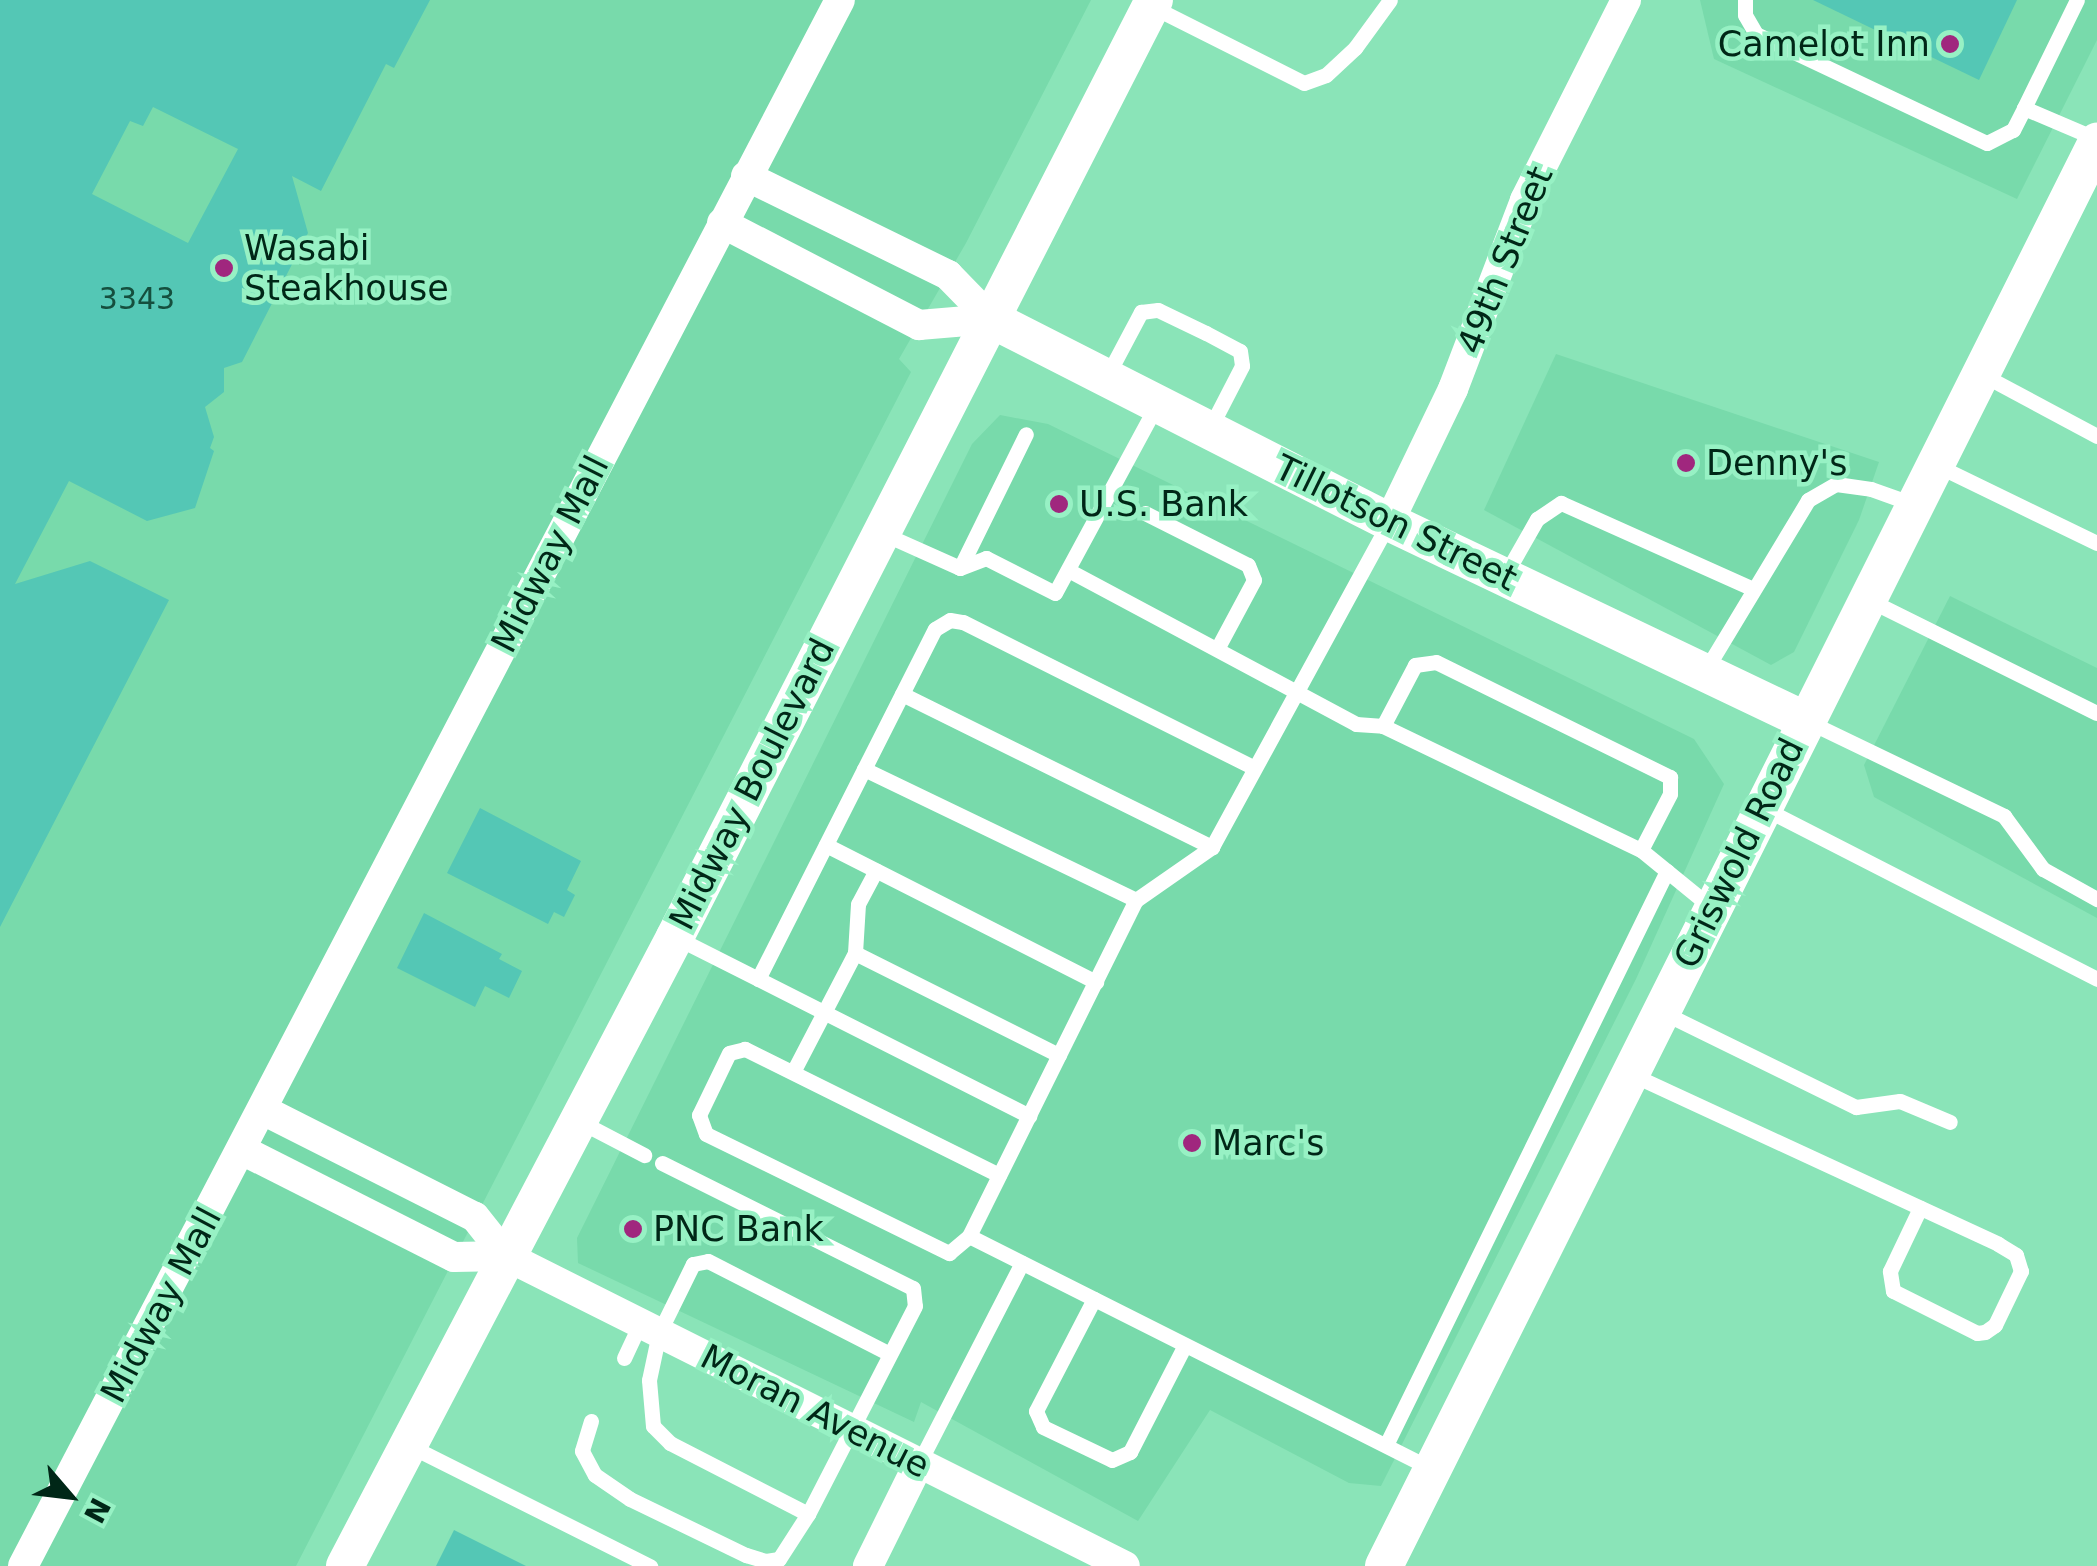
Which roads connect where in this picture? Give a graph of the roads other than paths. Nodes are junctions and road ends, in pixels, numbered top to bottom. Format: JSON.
{"nodes":[{"id":1,"x":840,"y":0,"type":"edge"},
{"id":2,"x":1390,"y":0,"type":"edge"},
{"id":3,"x":1626,"y":0,"type":"edge"},
{"id":4,"x":1745,"y":0,"type":"edge"},
{"id":5,"x":2076,"y":0,"type":"edge"},
{"id":6,"x":1153,"y":3,"type":"edge"},
{"id":7,"x":2024,"y":108,"type":"junction"},
{"id":8,"x":2097,"y":141,"type":"edge"},
{"id":9,"x":746,"y":176,"type":"junction"},
{"id":10,"x":722,"y":223,"type":"junction"},
{"id":11,"x":991,"y":319,"type":"junction"},
{"id":12,"x":1979,"y":374,"type":"junction"},
{"id":13,"x":1106,"y":378,"type":"junction"},
{"id":14,"x":1157,"y":404,"type":"junction"},
{"id":15,"x":1209,"y":430,"type":"junction"},
{"id":16,"x":1026,"y":434,"type":"dead end"},
{"id":17,"x":2097,"y":436,"type":"edge"},
{"id":18,"x":1934,"y":463,"type":"junction"},
{"id":19,"x":1912,"y":504,"type":"junction"},
{"id":20,"x":1145,"y":513,"type":"dead end"},
{"id":21,"x":1388,"y":522,"type":"junction"},
{"id":22,"x":880,"y":532,"type":"junction"},
{"id":23,"x":2097,"y":543,"type":"edge"},
{"id":24,"x":960,"y":568,"type":"junction"},
{"id":25,"x":1068,"y":570,"type":"junction"},
{"id":26,"x":1504,"y":577,"type":"junction"},
{"id":27,"x":1753,"y":589,"type":"junction"},
{"id":28,"x":1865,"y":598,"type":"junction"},
{"id":29,"x":1217,"y":648,"type":"junction"},
{"id":30,"x":1704,"y":672,"type":"junction"},
{"id":31,"x":1294,"y":689,"type":"junction"},
{"id":32,"x":902,"y":694,"type":"junction"},
{"id":33,"x":2097,"y":713,"type":"edge"},
{"id":34,"x":1805,"y":720,"type":"junction"},
{"id":35,"x":1383,"y":726,"type":"junction"},
{"id":36,"x":1253,"y":767,"type":"junction"},
{"id":37,"x":864,"y":770,"type":"junction"},
{"id":38,"x":1762,"y":807,"type":"junction"},
{"id":39,"x":826,"y":845,"type":"junction"},
{"id":40,"x":1212,"y":847,"type":"junction"},
{"id":41,"x":1641,"y":850,"type":"junction"},
{"id":42,"x":876,"y":870,"type":"junction"},
{"id":43,"x":1667,"y":871,"type":"junction"},
{"id":44,"x":2097,"y":898,"type":"edge"},
{"id":45,"x":1136,"y":900,"type":"junction"},
{"id":46,"x":1712,"y":908,"type":"junction"},
{"id":47,"x":675,"y":937,"type":"junction"},
{"id":48,"x":855,"y":953,"type":"junction"},
{"id":49,"x":758,"y":979,"type":"junction"},
{"id":50,"x":2097,"y":979,"type":"edge"},
{"id":51,"x":1096,"y":982,"type":"junction"},
{"id":52,"x":1660,"y":1011,"type":"junction"},
{"id":53,"x":823,"y":1012,"type":"junction"},
{"id":54,"x":1060,"y":1055,"type":"junction"},
{"id":55,"x":793,"y":1072,"type":"junction"},
{"id":56,"x":1629,"y":1073,"type":"junction"},
{"id":57,"x":263,"y":1110,"type":"junction"},
{"id":58,"x":1029,"y":1116,"type":"junction"},
{"id":59,"x":576,"y":1120,"type":"junction"},
{"id":60,"x":1950,"y":1122,"type":"dead end"},
{"id":61,"x":242,"y":1150,"type":"junction"},
{"id":62,"x":644,"y":1155,"type":"dead end"},
{"id":63,"x":662,"y":1163,"type":"dead end"},
{"id":64,"x":1000,"y":1176,"type":"junction"},
{"id":65,"x":1920,"y":1208,"type":"junction"},
{"id":66,"x":970,"y":1236,"type":"junction"},
{"id":67,"x":506,"y":1256,"type":"junction"},
{"id":68,"x":1022,"y":1263,"type":"junction"},
{"id":69,"x":1094,"y":1299,"type":"junction"},
{"id":70,"x":649,"y":1328,"type":"junction"},
{"id":71,"x":1185,"y":1345,"type":"junction"},
{"id":72,"x":890,"y":1354,"type":"junction"},
{"id":73,"x":624,"y":1358,"type":"dead end"},
{"id":74,"x":590,"y":1421,"type":"dead end"},
{"id":75,"x":852,"y":1429,"type":"junction"},
{"id":76,"x":408,"y":1444,"type":"junction"},
{"id":77,"x":1386,"y":1446,"type":"junction"},
{"id":78,"x":919,"y":1463,"type":"junction"},
{"id":79,"x":1432,"y":1469,"type":"junction"},
{"id":80,"x":808,"y":1514,"type":"junction"},
{"id":81,"x":618,"y":1550,"type":"junction"},
{"id":82,"x":23,"y":1566,"type":"edge"},
{"id":83,"x":345,"y":1566,"type":"edge"},
{"id":84,"x":610,"y":1566,"type":"edge"},
{"id":85,"x":650,"y":1566,"type":"edge"},
{"id":86,"x":868,"y":1566,"type":"edge"},
{"id":87,"x":1124,"y":1566,"type":"edge"},
{"id":88,"x":1384,"y":1566,"type":"edge"}],
"edges":[{"from":1,"to":9,"type":"street","name":"Midway Mall"},
{"from":2,"to":6,"type":"lane"},
{"from":3,"to":21,"type":"street","name":"49th Street"},
{"from":4,"to":7,"type":"lane"},
{"from":5,"to":7,"type":"lane"},
{"from":6,"to":11,"type":"street","name":"Midway Boulevard"},
{"from":7,"to":8,"type":"lane"},
{"from":8,"to":12,"type":"street","name":"Griswold Road"},
{"from":9,"to":10,"type":"street","name":"Midway Mall"},
{"from":9,"to":11,"type":"street","name":"Tillotson Street"},
{"from":10,"to":11,"type":"street"},
{"from":10,"to":57,"type":"street","name":"Midway Mall"},
{"from":11,"to":13,"type":"street","name":"Tillotson Street"},
{"from":11,"to":22,"type":"street","name":"Midway Boulevard"},
{"from":12,"to":17,"type":"lane"},
{"from":12,"to":18,"type":"street","name":"Griswold Road"},
{"from":13,"to":14,"type":"street","name":"Tillotson Street"},
{"from":13,"to":15,"type":"lane"},
{"from":14,"to":15,"type":"street","name":"Tillotson Street"},
{"from":14,"to":25,"type":"lane"},
{"from":15,"to":21,"type":"street","name":"Tillotson Street"},
{"from":16,"to":24,"type":"lane"},
{"from":18,"to":19,"type":"street","name":"Griswold Road"},
{"from":18,"to":23,"type":"lane"},
{"from":19,"to":27,"type":"lane"},
{"from":19,"to":28,"type":"street","name":"Griswold Road"},
{"from":20,"to":29,"type":"lane"},
{"from":21,"to":26,"type":"street","name":"Tillotson Street"},
{"from":21,"to":31,"type":"lane"},
{"from":22,"to":24,"type":"lane"},
{"from":22,"to":47,"type":"street","name":"Midway Boulevard"},
{"from":24,"to":25,"type":"lane"},
{"from":25,"to":29,"type":"lane"},
{"from":26,"to":27,"type":"lane"},
{"from":26,"to":30,"type":"street","name":"Tillotson Street"},
{"from":27,"to":30,"type":"lane"},
{"from":28,"to":33,"type":"lane"},
{"from":28,"to":34,"type":"street","name":"Griswold Road"},
{"from":29,"to":31,"type":"lane"},
{"from":30,"to":34,"type":"street","name":"Tillotson Street"},
{"from":31,"to":35,"type":"lane"},
{"from":31,"to":36,"type":"lane"},
{"from":32,"to":36,"type":"lane"},
{"from":32,"to":37,"type":"lane"},
{"from":32,"to":40,"type":"lane"},
{"from":34,"to":38,"type":"street","name":"Griswold Road"},
{"from":34,"to":44,"type":"lane"},
{"from":35,"to":41,"type":"lane"},
{"from":35,"to":41,"type":"lane"},
{"from":36,"to":40,"type":"lane"},
{"from":37,"to":39,"type":"lane"},
{"from":37,"to":45,"type":"lane"},
{"from":38,"to":46,"type":"street","name":"Griswold Road"},
{"from":38,"to":50,"type":"lane"},
{"from":39,"to":42,"type":"lane"},
{"from":39,"to":49,"type":"lane"},
{"from":40,"to":45,"type":"lane"},
{"from":41,"to":43,"type":"lane"},
{"from":42,"to":48,"type":"lane"},
{"from":42,"to":51,"type":"lane"},
{"from":43,"to":46,"type":"lane"},
{"from":43,"to":77,"type":"lane"},
{"from":45,"to":51,"type":"lane"},
{"from":46,"to":52,"type":"street","name":"Griswold Road"},
{"from":47,"to":49,"type":"lane"},
{"from":47,"to":59,"type":"street","name":"Midway Boulevard"},
{"from":48,"to":53,"type":"lane"},
{"from":48,"to":54,"type":"lane"},
{"from":49,"to":53,"type":"lane"},
{"from":51,"to":54,"type":"lane"},
{"from":52,"to":56,"type":"street","name":"Griswold Road"},
{"from":52,"to":60,"type":"lane"},
{"from":53,"to":55,"type":"lane"},
{"from":53,"to":58,"type":"lane"},
{"from":54,"to":58,"type":"lane"},
{"from":55,"to":64,"type":"lane"},
{"from":55,"to":66,"type":"lane"},
{"from":56,"to":65,"type":"lane"},
{"from":56,"to":79,"type":"street","name":"Griswold Road"},
{"from":57,"to":61,"type":"street","name":"Midway Mall"},
{"from":57,"to":67,"type":"street","name":"Moran Avenue"},
{"from":58,"to":64,"type":"lane"},
{"from":59,"to":62,"type":"lane"},
{"from":59,"to":67,"type":"street","name":"Midway Boulevard"},
{"from":61,"to":67,"type":"street","name":"Moran Avenue"},
{"from":61,"to":82,"type":"street","name":"Midway Mall"},
{"from":63,"to":72,"type":"lane"},
{"from":64,"to":66,"type":"lane"},
{"from":65,"to":65,"type":"lane"},
{"from":66,"to":68,"type":"lane"},
{"from":67,"to":70,"type":"street","name":"Moran Avenue"},
{"from":67,"to":76,"type":"street","name":"Midway Boulevard"},
{"from":68,"to":69,"type":"lane"},
{"from":68,"to":78,"type":"lane"},
{"from":69,"to":71,"type":"lane"},
{"from":69,"to":71,"type":"lane"},
{"from":70,"to":72,"type":"lane"},
{"from":70,"to":73,"type":"lane"},
{"from":70,"to":75,"type":"street","name":"Moran Avenue"},
{"from":70,"to":80,"type":"lane"},
{"from":71,"to":77,"type":"lane"},
{"from":72,"to":75,"type":"lane"},
{"from":74,"to":80,"type":"lane"},
{"from":75,"to":78,"type":"street","name":"Moran Avenue"},
{"from":75,"to":80,"type":"lane"},
{"from":76,"to":81,"type":"lane"},
{"from":76,"to":83,"type":"street","name":"Midway Boulevard"},
{"from":77,"to":79,"type":"lane"},
{"from":78,"to":86,"type":"street"},
{"from":78,"to":87,"type":"street","name":"Moran Avenue"},
{"from":79,"to":88,"type":"street","name":"Griswold Road"},
{"from":81,"to":84,"type":"lane"},
{"from":81,"to":85,"type":"lane"}]}
